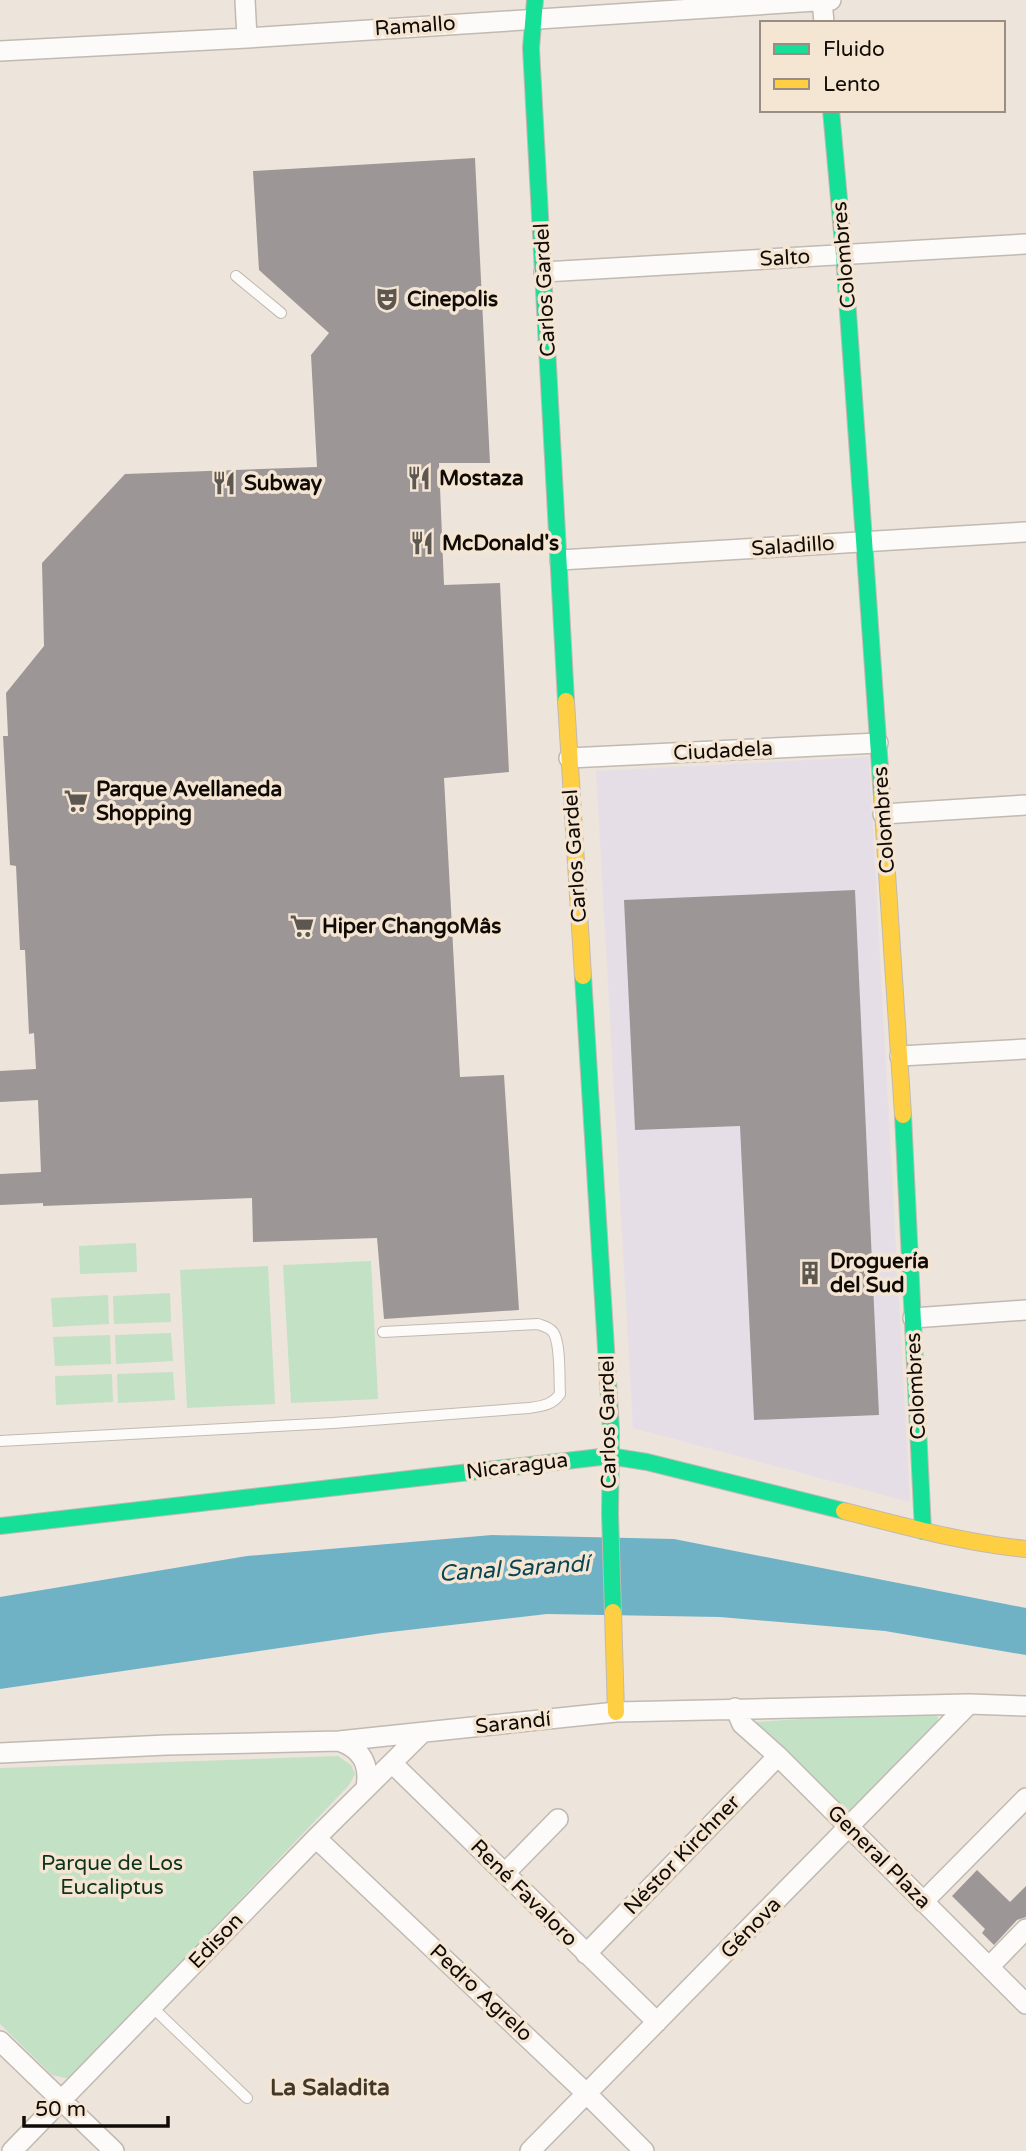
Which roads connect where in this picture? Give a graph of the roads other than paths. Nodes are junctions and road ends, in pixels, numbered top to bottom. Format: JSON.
{"nodes":[{"id":1,"x":244,"y":0,"type":"edge"},
{"id":2,"x":822,"y":0,"type":"edge"},
{"id":3,"x":831,"y":0,"type":"edge"},
{"id":4,"x":535,"y":9,"type":"edge"},
{"id":5,"x":824,"y":21,"type":"edge"},
{"id":6,"x":247,"y":38,"type":"junction"},
{"id":7,"x":0,"y":51,"type":"edge"},
{"id":8,"x":831,"y":112,"type":"edge"},
{"id":9,"x":1026,"y":244,"type":"edge"},
{"id":10,"x":844,"y":255,"type":"junction"},
{"id":11,"x":544,"y":272,"type":"junction"},
{"id":12,"x":236,"y":276,"type":"dead end"},
{"id":13,"x":281,"y":313,"type":"dead end"},
{"id":14,"x":1026,"y":531,"type":"edge"},
{"id":15,"x":865,"y":541,"type":"junction"},
{"id":16,"x":560,"y":560,"type":"junction"},
{"id":17,"x":878,"y":743,"type":"junction"},
{"id":18,"x":569,"y":758,"type":"junction"},
{"id":19,"x":1026,"y":806,"type":"edge"},
{"id":20,"x":883,"y":814,"type":"junction"},
{"id":21,"x":1026,"y":1049,"type":"edge"},
{"id":22,"x":901,"y":1056,"type":"junction"},
{"id":23,"x":1026,"y":1310,"type":"edge"},
{"id":24,"x":913,"y":1318,"type":"junction"},
{"id":25,"x":383,"y":1332,"type":"dead end"},
{"id":26,"x":0,"y":1441,"type":"edge"},
{"id":27,"x":610,"y":1456,"type":"junction"},
{"id":28,"x":0,"y":1526,"type":"edge"},
{"id":29,"x":923,"y":1531,"type":"junction"},
{"id":30,"x":1026,"y":1549,"type":"edge"},
{"id":31,"x":969,"y":1704,"type":"junction"},
{"id":32,"x":1026,"y":1706,"type":"edge"},
{"id":33,"x":735,"y":1708,"type":"junction"},
{"id":34,"x":616,"y":1712,"type":"junction"},
{"id":35,"x":422,"y":1733,"type":"junction"},
{"id":36,"x":339,"y":1741,"type":"junction"},
{"id":37,"x":0,"y":1753,"type":"edge"},
{"id":38,"x":778,"y":1756,"type":"junction"},
{"id":39,"x":392,"y":1763,"type":"junction"},
{"id":40,"x":366,"y":1788,"type":"junction"},
{"id":41,"x":1026,"y":1798,"type":"edge"},
{"id":42,"x":558,"y":1819,"type":"dead end"},
{"id":43,"x":848,"y":1828,"type":"junction"},
{"id":44,"x":316,"y":1838,"type":"junction"},
{"id":45,"x":505,"y":1873,"type":"junction"},
{"id":46,"x":923,"y":1902,"type":"junction"},
{"id":47,"x":1026,"y":1929,"type":"edge"},
{"id":48,"x":586,"y":1954,"type":"junction"},
{"id":49,"x":989,"y":1967,"type":"junction"},
{"id":50,"x":1026,"y":2004,"type":"edge"},
{"id":51,"x":152,"y":2007,"type":"junction"},
{"id":52,"x":657,"y":2022,"type":"junction"},
{"id":53,"x":0,"y":2041,"type":"edge"},
{"id":54,"x":586,"y":2093,"type":"junction"},
{"id":55,"x":247,"y":2098,"type":"dead end"},
{"id":56,"x":62,"y":2100,"type":"junction"},
{"id":57,"x":12,"y":2151,"type":"edge"},
{"id":58,"x":114,"y":2151,"type":"edge"},
{"id":59,"x":530,"y":2151,"type":"edge"},
{"id":60,"x":644,"y":2151,"type":"edge"}],
"edges":[{"from":1,"to":6,"type":"street"},
{"from":2,"to":3,"type":"street","name":"Ramallo"},
{"from":2,"to":4,"type":"street","name":"Ramallo"},
{"from":2,"to":5,"type":"street"},
{"from":4,"to":6,"type":"street","name":"Ramallo"},
{"from":4,"to":11,"type":"street","name":"Carlos Gardel"},
{"from":6,"to":7,"type":"street","name":"Ramallo"},
{"from":8,"to":10,"type":"street","name":"Colombres"},
{"from":9,"to":10,"type":"street","name":"Salto"},
{"from":10,"to":11,"type":"street","name":"Salto"},
{"from":10,"to":15,"type":"street","name":"Colombres"},
{"from":11,"to":16,"type":"street","name":"Carlos Gardel"},
{"from":12,"to":13,"type":"lane"},
{"from":14,"to":15,"type":"street","name":"Saladillo"},
{"from":15,"to":16,"type":"street","name":"Saladillo"},
{"from":15,"to":17,"type":"street","name":"Colombres"},
{"from":16,"to":18,"type":"street","name":"Carlos Gardel"},
{"from":17,"to":18,"type":"street","name":"Ciudadela"},
{"from":17,"to":20,"type":"street","name":"Colombres"},
{"from":18,"to":27,"type":"street","name":"Carlos Gardel"},
{"from":19,"to":20,"type":"street"},
{"from":20,"to":22,"type":"street","name":"Colombres"},
{"from":21,"to":22,"type":"street"},
{"from":22,"to":24,"type":"street","name":"Colombres"},
{"from":23,"to":24,"type":"street"},
{"from":24,"to":29,"type":"street","name":"Colombres"},
{"from":25,"to":26,"type":"lane"},
{"from":27,"to":28,"type":"street","name":"Nicaragua"},
{"from":27,"to":29,"type":"street","name":"Nicaragua"},
{"from":27,"to":34,"type":"street","name":"Carlos Gardel"},
{"from":29,"to":30,"type":"street","name":"Nicaragua"},
{"from":31,"to":32,"type":"street","name":"Sarandí"},
{"from":31,"to":33,"type":"street","name":"Sarandí"},
{"from":31,"to":43,"type":"street","name":"Génova"},
{"from":33,"to":34,"type":"street","name":"Sarandí"},
{"from":33,"to":38,"type":"street","name":"General Plaza"},
{"from":34,"to":35,"type":"street","name":"Sarandí"},
{"from":35,"to":36,"type":"street","name":"Sarandí"},
{"from":35,"to":39,"type":"street","name":"Edison"},
{"from":36,"to":37,"type":"street","name":"Sarandí"},
{"from":36,"to":40,"type":"street"},
{"from":38,"to":43,"type":"street","name":"General Plaza"},
{"from":38,"to":48,"type":"street","name":"Néstor Kirchner"},
{"from":39,"to":40,"type":"street","name":"Edison"},
{"from":39,"to":45,"type":"street","name":"René Favaloro"},
{"from":40,"to":44,"type":"street","name":"Edison"},
{"from":41,"to":46,"type":"street"},
{"from":42,"to":45,"type":"street"},
{"from":43,"to":46,"type":"street","name":"General Plaza"},
{"from":43,"to":52,"type":"street","name":"Génova"},
{"from":44,"to":51,"type":"street","name":"Edison"},
{"from":44,"to":54,"type":"street","name":"Pedro Agrelo"},
{"from":45,"to":48,"type":"street","name":"René Favaloro"},
{"from":46,"to":49,"type":"street","name":"General Plaza"},
{"from":47,"to":49,"type":"street"},
{"from":48,"to":52,"type":"street","name":"René Favaloro"},
{"from":49,"to":50,"type":"street","name":"General Plaza"},
{"from":51,"to":55,"type":"lane"},
{"from":51,"to":56,"type":"street","name":"Edison"},
{"from":52,"to":54,"type":"street","name":"Génova"},
{"from":53,"to":56,"type":"street"},
{"from":54,"to":59,"type":"street","name":"Génova"},
{"from":54,"to":60,"type":"street","name":"Pedro Agrelo"},
{"from":56,"to":57,"type":"street","name":"Edison"},
{"from":56,"to":58,"type":"street"}]}
